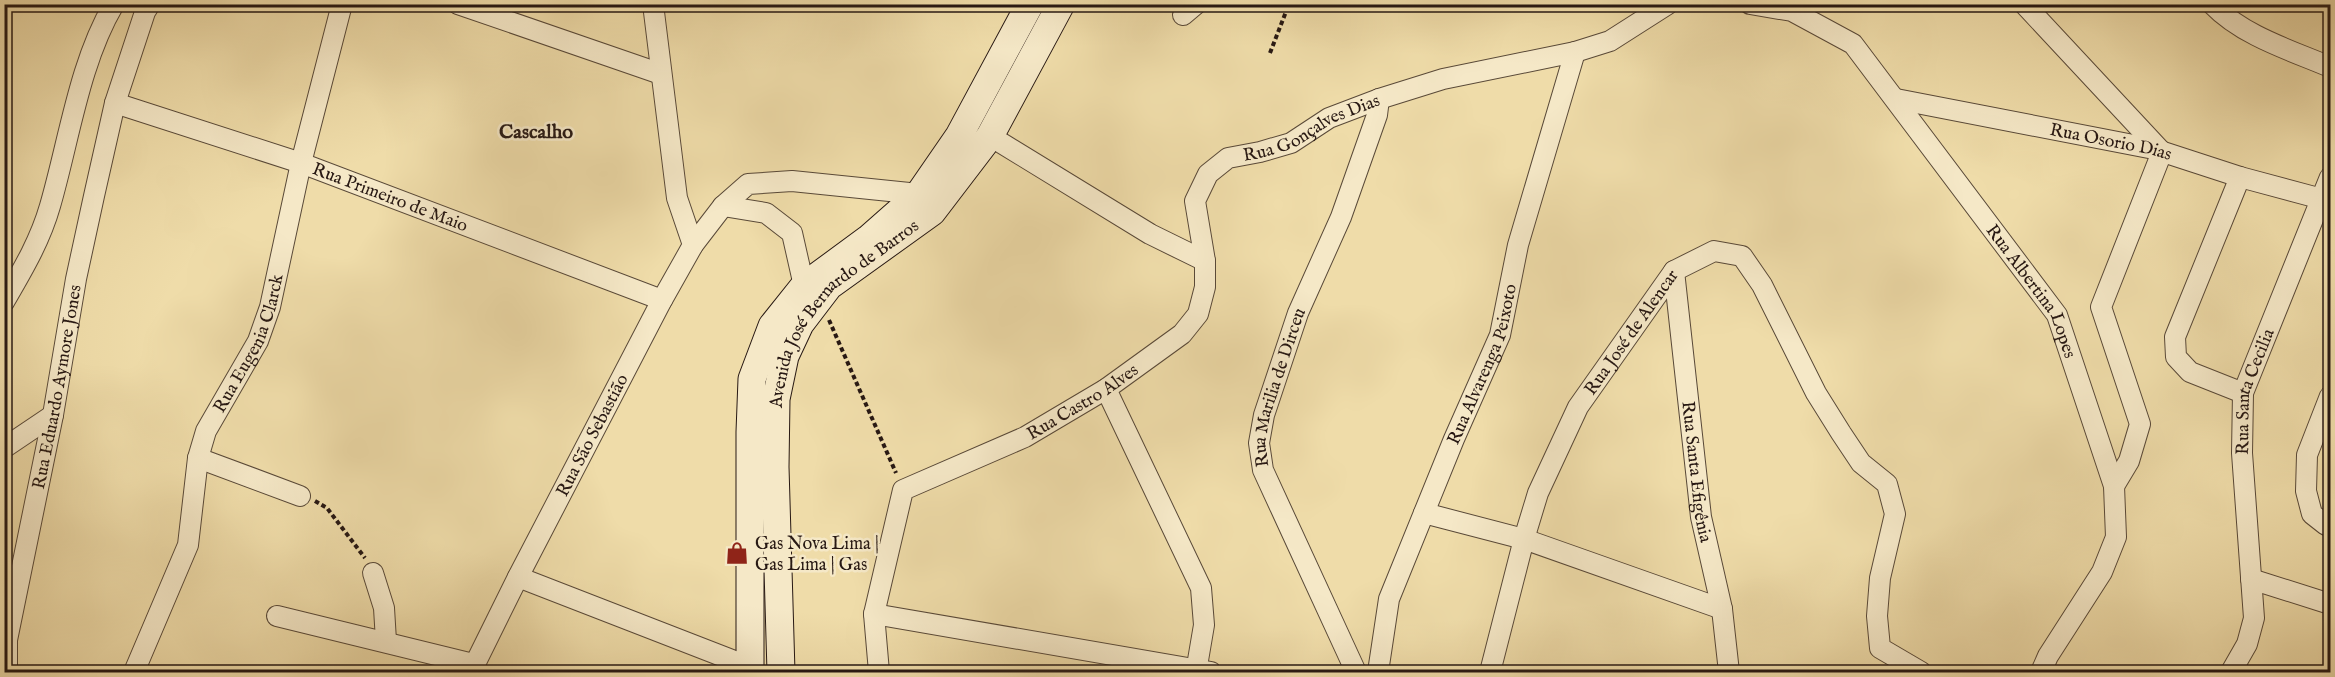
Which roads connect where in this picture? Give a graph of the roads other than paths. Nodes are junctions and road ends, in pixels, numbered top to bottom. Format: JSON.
{"nodes":[{"id":1,"x":114,"y":4,"type":"edge"},
{"id":2,"x":150,"y":4,"type":"edge"},
{"id":3,"x":342,"y":4,"type":"edge"},
{"id":4,"x":458,"y":4,"type":"edge"},
{"id":5,"x":653,"y":4,"type":"edge"},
{"id":6,"x":1030,"y":4,"type":"edge"},
{"id":7,"x":1061,"y":4,"type":"edge"},
{"id":8,"x":1668,"y":4,"type":"edge"},
{"id":9,"x":1750,"y":4,"type":"edge"},
{"id":10,"x":2024,"y":4,"type":"edge"},
{"id":11,"x":2212,"y":4,"type":"edge"},
{"id":12,"x":1575,"y":52,"type":"junction"},
{"id":13,"x":2331,"y":67,"type":"edge"},
{"id":14,"x":661,"y":74,"type":"junction"},
{"id":15,"x":1378,"y":99,"type":"junction"},
{"id":16,"x":1896,"y":99,"type":"junction"},
{"id":17,"x":115,"y":103,"type":"junction"},
{"id":18,"x":990,"y":136,"type":"junction"},
{"id":19,"x":2162,"y":152,"type":"junction"},
{"id":20,"x":301,"y":163,"type":"junction"},
{"id":21,"x":2240,"y":177,"type":"junction"},
{"id":22,"x":2331,"y":177,"type":"edge"},
{"id":23,"x":919,"y":194,"type":"junction"},
{"id":24,"x":2322,"y":199,"type":"junction"},
{"id":25,"x":723,"y":206,"type":"junction"},
{"id":26,"x":693,"y":244,"type":"junction"},
{"id":27,"x":1205,"y":261,"type":"junction"},
{"id":28,"x":1674,"y":271,"type":"junction"},
{"id":29,"x":811,"y":292,"type":"junction"},
{"id":30,"x":662,"y":300,"type":"junction"},
{"id":31,"x":4,"y":302,"type":"edge"},
{"id":32,"x":1106,"y":389,"type":"junction"},
{"id":33,"x":2243,"y":393,"type":"junction"},
{"id":34,"x":2331,"y":396,"type":"edge"},
{"id":35,"x":53,"y":415,"type":"junction"},
{"id":36,"x":4,"y":448,"type":"edge"},
{"id":37,"x":198,"y":458,"type":"junction"},
{"id":38,"x":2114,"y":486,"type":"junction"},
{"id":39,"x":300,"y":496,"type":"road end"},
{"id":40,"x":1424,"y":513,"type":"junction"},
{"id":41,"x":2331,"y":525,"type":"edge"},
{"id":42,"x":1524,"y":539,"type":"junction"},
{"id":43,"x":373,"y":573,"type":"road end"},
{"id":44,"x":518,"y":577,"type":"junction"},
{"id":45,"x":2251,"y":579,"type":"junction"},
{"id":46,"x":2331,"y":604,"type":"edge"},
{"id":47,"x":1722,"y":609,"type":"junction"},
{"id":48,"x":873,"y":614,"type":"junction"},
{"id":49,"x":277,"y":616,"type":"dead end"},
{"id":50,"x":6,"y":641,"type":"edge"},
{"id":51,"x":386,"y":641,"type":"junction"},
{"id":52,"x":472,"y":668,"type":"edge"},
{"id":53,"x":750,"y":670,"type":"edge"},
{"id":54,"x":7,"y":672,"type":"edge"},
{"id":55,"x":134,"y":672,"type":"edge"},
{"id":56,"x":781,"y":672,"type":"edge"},
{"id":57,"x":879,"y":672,"type":"edge"},
{"id":58,"x":1201,"y":672,"type":"edge"},
{"id":59,"x":1356,"y":672,"type":"edge"},
{"id":60,"x":1377,"y":672,"type":"edge"},
{"id":61,"x":1490,"y":672,"type":"edge"},
{"id":62,"x":1729,"y":672,"type":"edge"},
{"id":63,"x":1921,"y":672,"type":"edge"},
{"id":64,"x":2041,"y":672,"type":"edge"},
{"id":65,"x":2231,"y":672,"type":"edge"}],
"edges":[{"from":1,"to":31,"type":"street"},
{"from":2,"to":17,"type":"street","name":"Rua Eduardo Aymore Jones"},
{"from":3,"to":20,"type":"street","name":"Rua Eugenia Clarck"},
{"from":4,"to":14,"type":"street"},
{"from":5,"to":14,"type":"street"},
{"from":6,"to":23,"type":"main road","name":"Avenida José Bernardo de Barros"},
{"from":7,"to":18,"type":"main road","name":"Avenida José Bernardo de Barros"},
{"from":8,"to":12,"type":"street","name":"Rua Gonçalves Dias"},
{"from":9,"to":16,"type":"street","name":"Rua Albertina Lopes"},
{"from":10,"to":19,"type":"street"},
{"from":11,"to":13,"type":"street"},
{"from":12,"to":15,"type":"street","name":"Rua Gonçalves Dias"},
{"from":12,"to":40,"type":"street","name":"Rua Alvarenga Peixoto"},
{"from":14,"to":26,"type":"street"},
{"from":15,"to":27,"type":"street","name":"Rua Gonçalves Dias"},
{"from":15,"to":59,"type":"street","name":"Rua Marilia de Dirceu"},
{"from":16,"to":19,"type":"street","name":"Rua Osorio Dias"},
{"from":16,"to":38,"type":"street","name":"Rua Albertina Lopes"},
{"from":17,"to":20,"type":"street","name":"Rua Primeiro de Maio"},
{"from":17,"to":35,"type":"street","name":"Rua Eduardo Aymore Jones"},
{"from":18,"to":27,"type":"street"},
{"from":18,"to":29,"type":"main road","name":"Avenida José Bernardo de Barros"},
{"from":19,"to":21,"type":"street","name":"Rua Osorio Dias"},
{"from":19,"to":38,"type":"street"},
{"from":20,"to":30,"type":"street","name":"Rua Primeiro de Maio"},
{"from":20,"to":37,"type":"street","name":"Rua Eugenia Clarck"},
{"from":21,"to":24,"type":"street","name":"Rua Osorio Dias"},
{"from":21,"to":33,"type":"street"},
{"from":22,"to":24,"type":"street","name":"Rua Santa Cecilia"},
{"from":23,"to":25,"type":"street","name":"Rua São Sebastião"},
{"from":23,"to":29,"type":"main road","name":"Avenida José Bernardo de Barros"},
{"from":24,"to":33,"type":"street","name":"Rua Santa Cecilia"},
{"from":25,"to":26,"type":"street","name":"Rua São Sebastião"},
{"from":25,"to":29,"type":"street"},
{"from":26,"to":30,"type":"street","name":"Rua São Sebastião"},
{"from":27,"to":32,"type":"street","name":"Rua Castro Alves"},
{"from":28,"to":42,"type":"street","name":"Rua José de Alencar"},
{"from":28,"to":47,"type":"street","name":"Rua Santa Efigênia"},
{"from":28,"to":63,"type":"street","name":"Rua José de Alencar"},
{"from":29,"to":53,"type":"main road","name":"Avenida José Bernardo de Barros"},
{"from":29,"to":56,"type":"main road","name":"Avenida José Bernardo de Barros"},
{"from":30,"to":44,"type":"street","name":"Rua São Sebastião"},
{"from":32,"to":48,"type":"street","name":"Rua Castro Alves"},
{"from":32,"to":58,"type":"street"},
{"from":33,"to":45,"type":"street","name":"Rua Santa Cecilia"},
{"from":34,"to":41,"type":"street"},
{"from":35,"to":36,"type":"street"},
{"from":35,"to":50,"type":"street","name":"Rua Eduardo Aymore Jones"},
{"from":37,"to":39,"type":"street"},
{"from":37,"to":55,"type":"street","name":"Rua Eugenia Clarck"},
{"from":38,"to":64,"type":"street","name":"Rua Albertina Lopes"},
{"from":40,"to":42,"type":"street"},
{"from":40,"to":60,"type":"street","name":"Rua Alvarenga Peixoto"},
{"from":42,"to":47,"type":"street"},
{"from":42,"to":61,"type":"street","name":"Rua José de Alencar"},
{"from":43,"to":51,"type":"street"},
{"from":44,"to":52,"type":"street","name":"Rua São Sebastião"},
{"from":44,"to":53,"type":"street"},
{"from":45,"to":46,"type":"street"},
{"from":45,"to":65,"type":"street","name":"Rua Santa Cecilia"},
{"from":47,"to":62,"type":"street","name":"Rua Santa Efigênia"},
{"from":48,"to":57,"type":"street"},
{"from":48,"to":58,"type":"street"},
{"from":49,"to":51,"type":"street"},
{"from":50,"to":54,"type":"street","name":"Rua Eduardo Aymore Jones"},
{"from":51,"to":52,"type":"street"}]}
